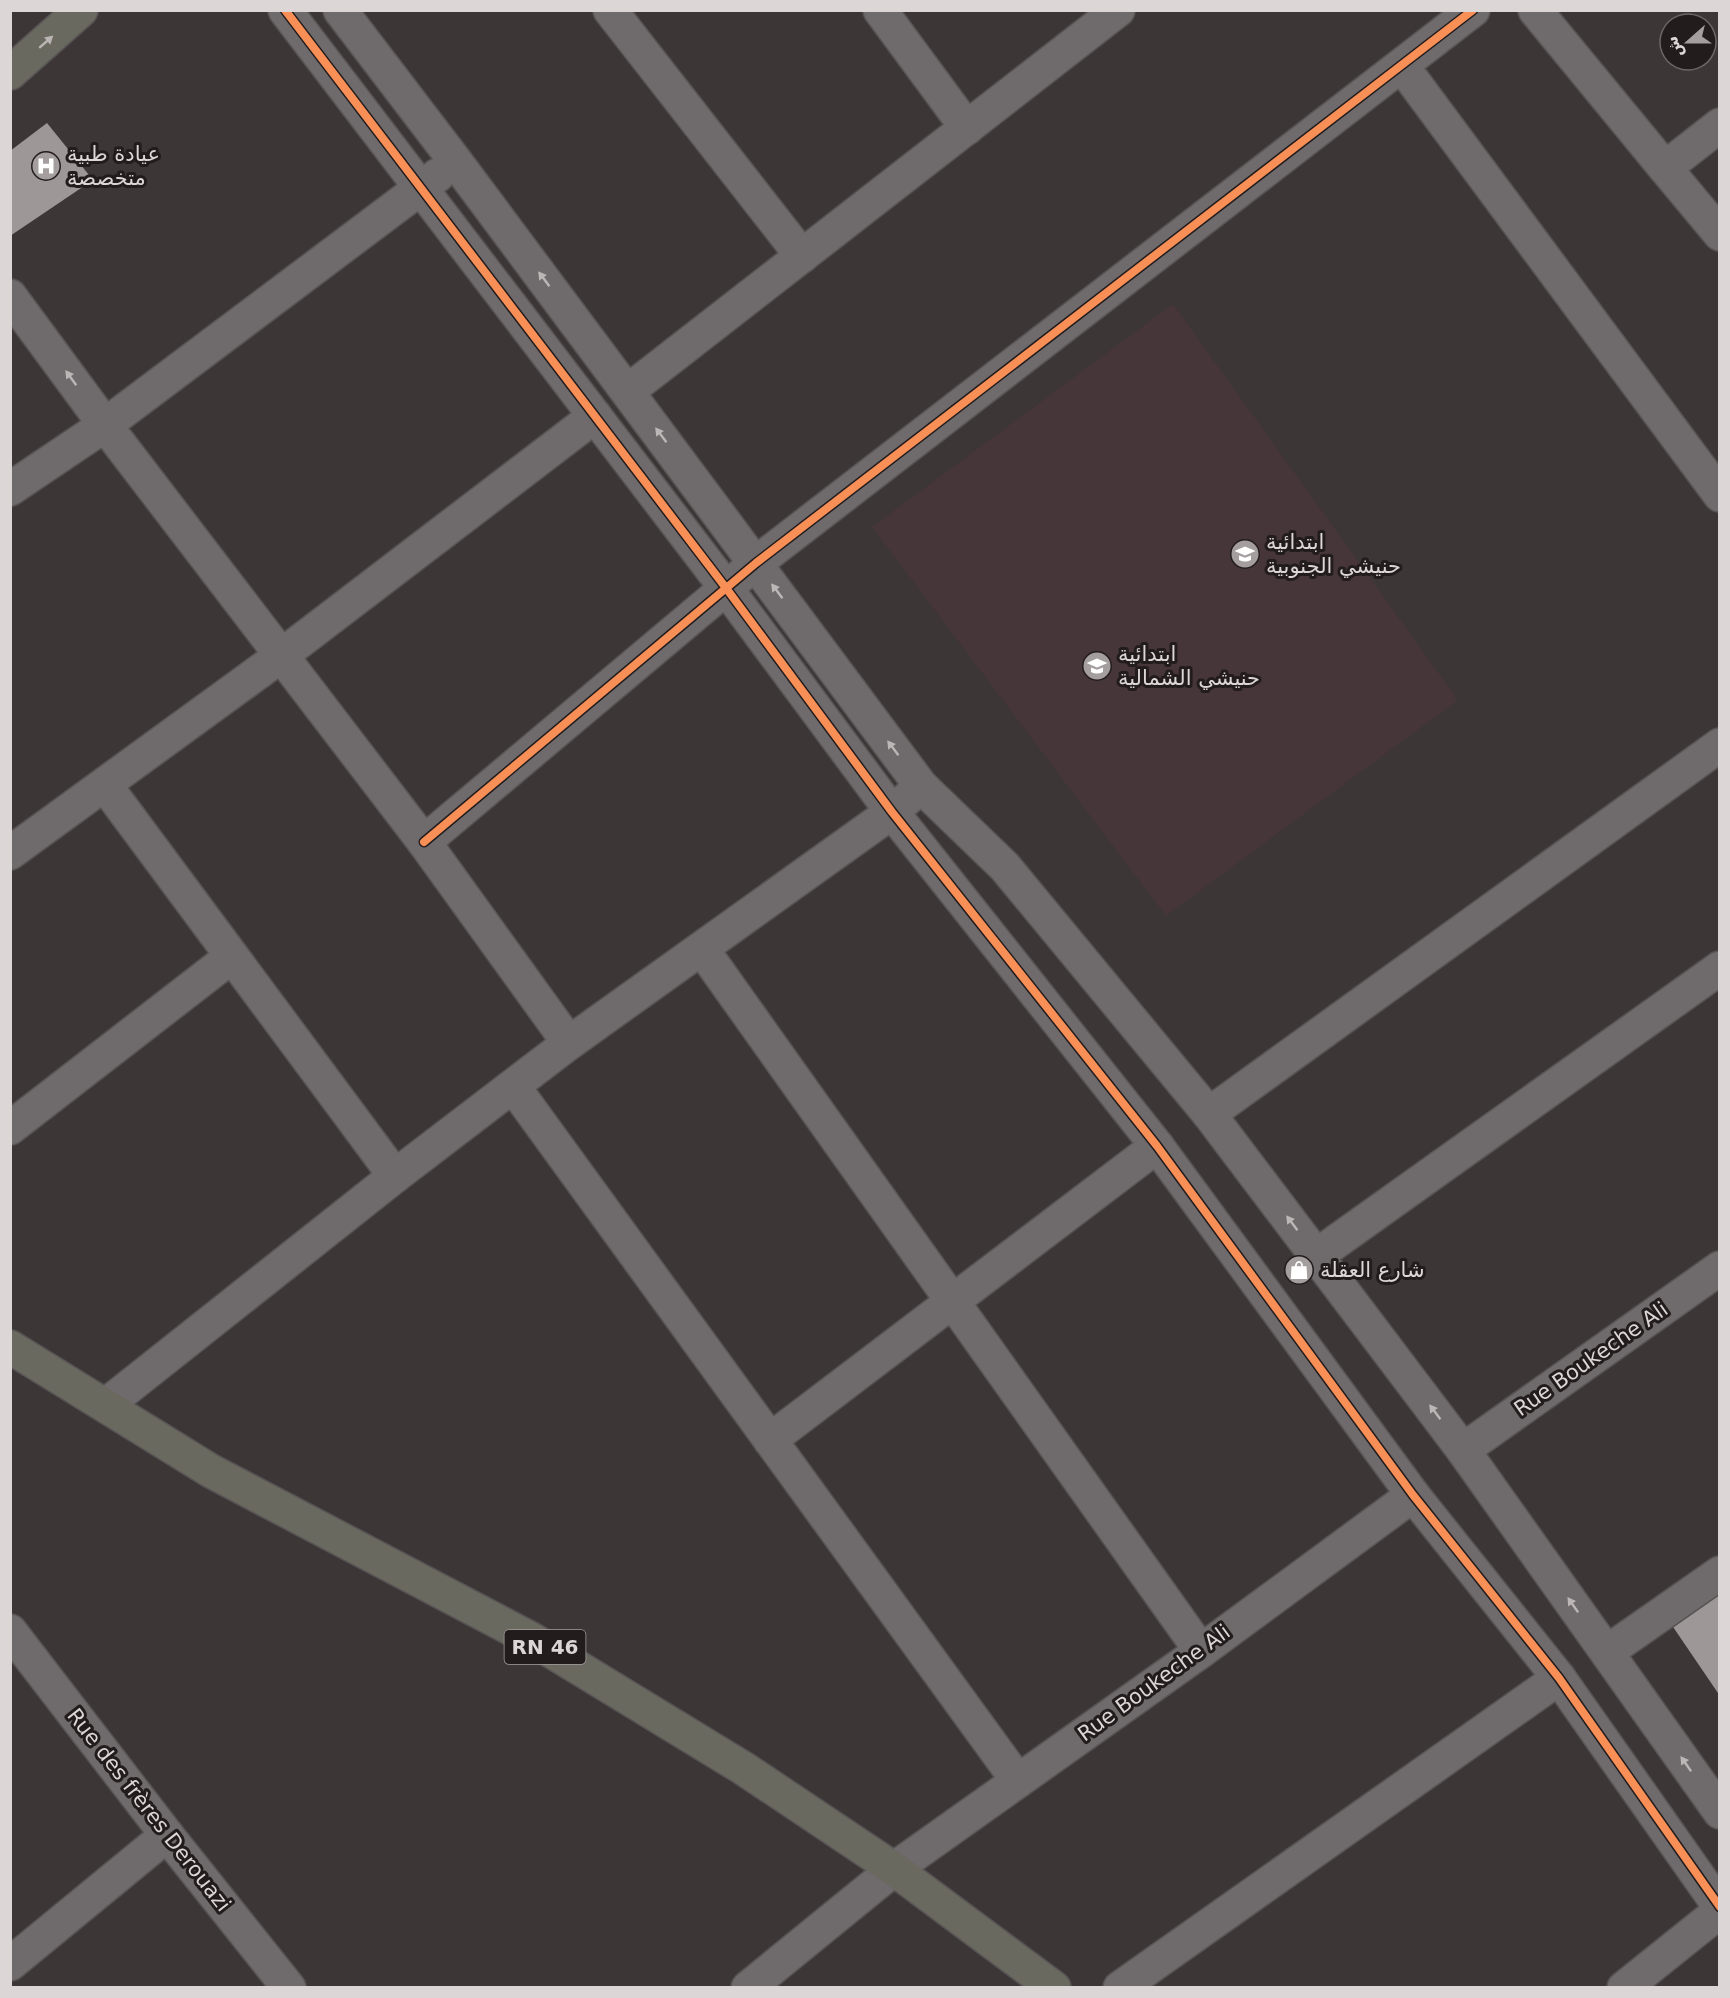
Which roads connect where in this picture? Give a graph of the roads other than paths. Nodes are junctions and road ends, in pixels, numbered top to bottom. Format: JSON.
{"nodes":[{"id":1,"x":81,"y":10,"type":"edge"},
{"id":2,"x":285,"y":10,"type":"edge"},
{"id":3,"x":340,"y":10,"type":"edge"},
{"id":4,"x":610,"y":10,"type":"edge"},
{"id":5,"x":880,"y":10,"type":"edge"},
{"id":6,"x":1473,"y":10,"type":"edge"},
{"id":7,"x":1535,"y":10,"type":"edge"},
{"id":8,"x":1114,"y":12,"type":"edge"},
{"id":9,"x":1402,"y":66,"type":"junction"},
{"id":10,"x":10,"y":73,"type":"edge"},
{"id":11,"x":1719,"y":125,"type":"edge"},
{"id":12,"x":967,"y":128,"type":"junction"},
{"id":13,"x":456,"y":162,"type":"junction"},
{"id":14,"x":1665,"y":168,"type":"junction"},
{"id":15,"x":421,"y":188,"type":"junction"},
{"id":16,"x":1719,"y":234,"type":"edge"},
{"id":17,"x":802,"y":256,"type":"junction"},
{"id":18,"x":10,"y":296,"type":"edge"},
{"id":19,"x":628,"y":391,"type":"junction"},
{"id":20,"x":595,"y":416,"type":"junction"},
{"id":21,"x":105,"y":425,"type":"junction"},
{"id":22,"x":10,"y":489,"type":"edge"},
{"id":23,"x":1719,"y":495,"type":"edge"},
{"id":24,"x":756,"y":563,"type":"junction"},
{"id":25,"x":726,"y":588,"type":"junction"},
{"id":26,"x":282,"y":655,"type":"junction"},
{"id":27,"x":1719,"y":745,"type":"edge"},
{"id":28,"x":105,"y":785,"type":"junction"},
{"id":29,"x":921,"y":786,"type":"junction"},
{"id":30,"x":892,"y":812,"type":"junction"},
{"id":31,"x":424,"y":842,"type":"junction"},
{"id":32,"x":10,"y":853,"type":"edge"},
{"id":33,"x":702,"y":949,"type":"junction"},
{"id":34,"x":231,"y":957,"type":"junction"},
{"id":35,"x":1719,"y":968,"type":"edge"},
{"id":36,"x":569,"y":1043,"type":"junction"},
{"id":37,"x":513,"y":1086,"type":"junction"},
{"id":38,"x":1209,"y":1114,"type":"junction"},
{"id":39,"x":10,"y":1128,"type":"edge"},
{"id":40,"x":1157,"y":1146,"type":"junction"},
{"id":41,"x":395,"y":1176,"type":"junction"},
{"id":42,"x":1316,"y":1256,"type":"junction"},
{"id":43,"x":1719,"y":1268,"type":"edge"},
{"id":44,"x":952,"y":1301,"type":"junction"},
{"id":45,"x":10,"y":1347,"type":"edge"},
{"id":46,"x":106,"y":1405,"type":"junction"},
{"id":47,"x":770,"y":1440,"type":"junction"},
{"id":48,"x":1463,"y":1449,"type":"junction"},
{"id":49,"x":1413,"y":1495,"type":"junction"},
{"id":50,"x":1719,"y":1573,"type":"edge"},
{"id":51,"x":10,"y":1630,"type":"edge"},
{"id":52,"x":1201,"y":1651,"type":"junction"},
{"id":53,"x":1607,"y":1652,"type":"junction"},
{"id":54,"x":1559,"y":1678,"type":"junction"},
{"id":55,"x":1018,"y":1780,"type":"junction"},
{"id":56,"x":1719,"y":1812,"type":"edge"},
{"id":57,"x":167,"y":1834,"type":"junction"},
{"id":58,"x":894,"y":1869,"type":"junction"},
{"id":59,"x":1719,"y":1909,"type":"edge"},
{"id":60,"x":10,"y":1964,"type":"edge"},
{"id":61,"x":289,"y":1988,"type":"edge"},
{"id":62,"x":748,"y":1988,"type":"edge"},
{"id":63,"x":1054,"y":1988,"type":"edge"},
{"id":64,"x":1120,"y":1988,"type":"edge"},
{"id":65,"x":1624,"y":1988,"type":"edge"}],
"edges":[{"from":10,"to":1,"type":"main road","one_way":true},
{"from":2,"to":15,"type":"street"},
{"from":3,"to":13,"type":"street"},
{"from":4,"to":17,"type":"street"},
{"from":5,"to":12,"type":"street"},
{"from":6,"to":9,"type":"street"},
{"from":7,"to":14,"type":"street"},
{"from":8,"to":12,"type":"street"},
{"from":9,"to":23,"type":"street"},
{"from":9,"to":24,"type":"street"},
{"from":11,"to":14,"type":"street"},
{"from":12,"to":17,"type":"street"},
{"from":13,"to":15,"type":"street"},
{"from":19,"to":13,"type":"street","one_way":true},
{"from":14,"to":16,"type":"street"},
{"from":15,"to":20,"type":"street"},
{"from":15,"to":21,"type":"street"},
{"from":17,"to":19,"type":"street"},
{"from":21,"to":18,"type":"street","one_way":true},
{"from":24,"to":19,"type":"street","one_way":true},
{"from":20,"to":25,"type":"street"},
{"from":20,"to":26,"type":"street"},
{"from":21,"to":22,"type":"street"},
{"from":21,"to":26,"type":"street"},
{"from":24,"to":25,"type":"street"},
{"from":29,"to":24,"type":"street","one_way":true},
{"from":25,"to":30,"type":"street"},
{"from":25,"to":31,"type":"street"},
{"from":26,"to":28,"type":"street"},
{"from":26,"to":31,"type":"street"},
{"from":27,"to":38,"type":"street"},
{"from":28,"to":32,"type":"street"},
{"from":28,"to":34,"type":"street"},
{"from":29,"to":30,"type":"street"},
{"from":29,"to":38,"type":"street"},
{"from":30,"to":33,"type":"street"},
{"from":30,"to":40,"type":"street"},
{"from":31,"to":36,"type":"street"},
{"from":33,"to":36,"type":"street"},
{"from":33,"to":44,"type":"street"},
{"from":34,"to":39,"type":"street"},
{"from":34,"to":41,"type":"street"},
{"from":35,"to":42,"type":"street"},
{"from":36,"to":37,"type":"street"},
{"from":37,"to":41,"type":"street"},
{"from":37,"to":47,"type":"street"},
{"from":42,"to":38,"type":"street","one_way":true},
{"from":40,"to":44,"type":"street"},
{"from":40,"to":49,"type":"street"},
{"from":41,"to":46,"type":"street"},
{"from":48,"to":42,"type":"street","one_way":true},
{"from":43,"to":48,"type":"street","name":"Rue Boukeche Ali"},
{"from":44,"to":47,"type":"street"},
{"from":44,"to":52,"type":"street"},
{"from":45,"to":46,"type":"main road","number":"RN 46"},
{"from":46,"to":58,"type":"main road","number":"RN 46"},
{"from":47,"to":55,"type":"street"},
{"from":53,"to":48,"type":"street","one_way":true},
{"from":49,"to":52,"type":"street","name":"Rue Boukeche Ali"},
{"from":49,"to":54,"type":"street"},
{"from":50,"to":53,"type":"street"},
{"from":51,"to":57,"type":"street","name":"Rue des frères Derouazi"},
{"from":52,"to":55,"type":"street","name":"Rue Boukeche Ali"},
{"from":56,"to":53,"type":"street","one_way":true},
{"from":54,"to":59,"type":"street"},
{"from":54,"to":64,"type":"street"},
{"from":55,"to":58,"type":"street","name":"Rue Boukeche Ali"},
{"from":57,"to":60,"type":"street"},
{"from":57,"to":61,"type":"street","name":"Rue des frères Derouazi"},
{"from":58,"to":62,"type":"street","name":"Rue Boukeche Ali"},
{"from":58,"to":63,"type":"main road","number":"RN 46"},
{"from":59,"to":65,"type":"street"}]}
